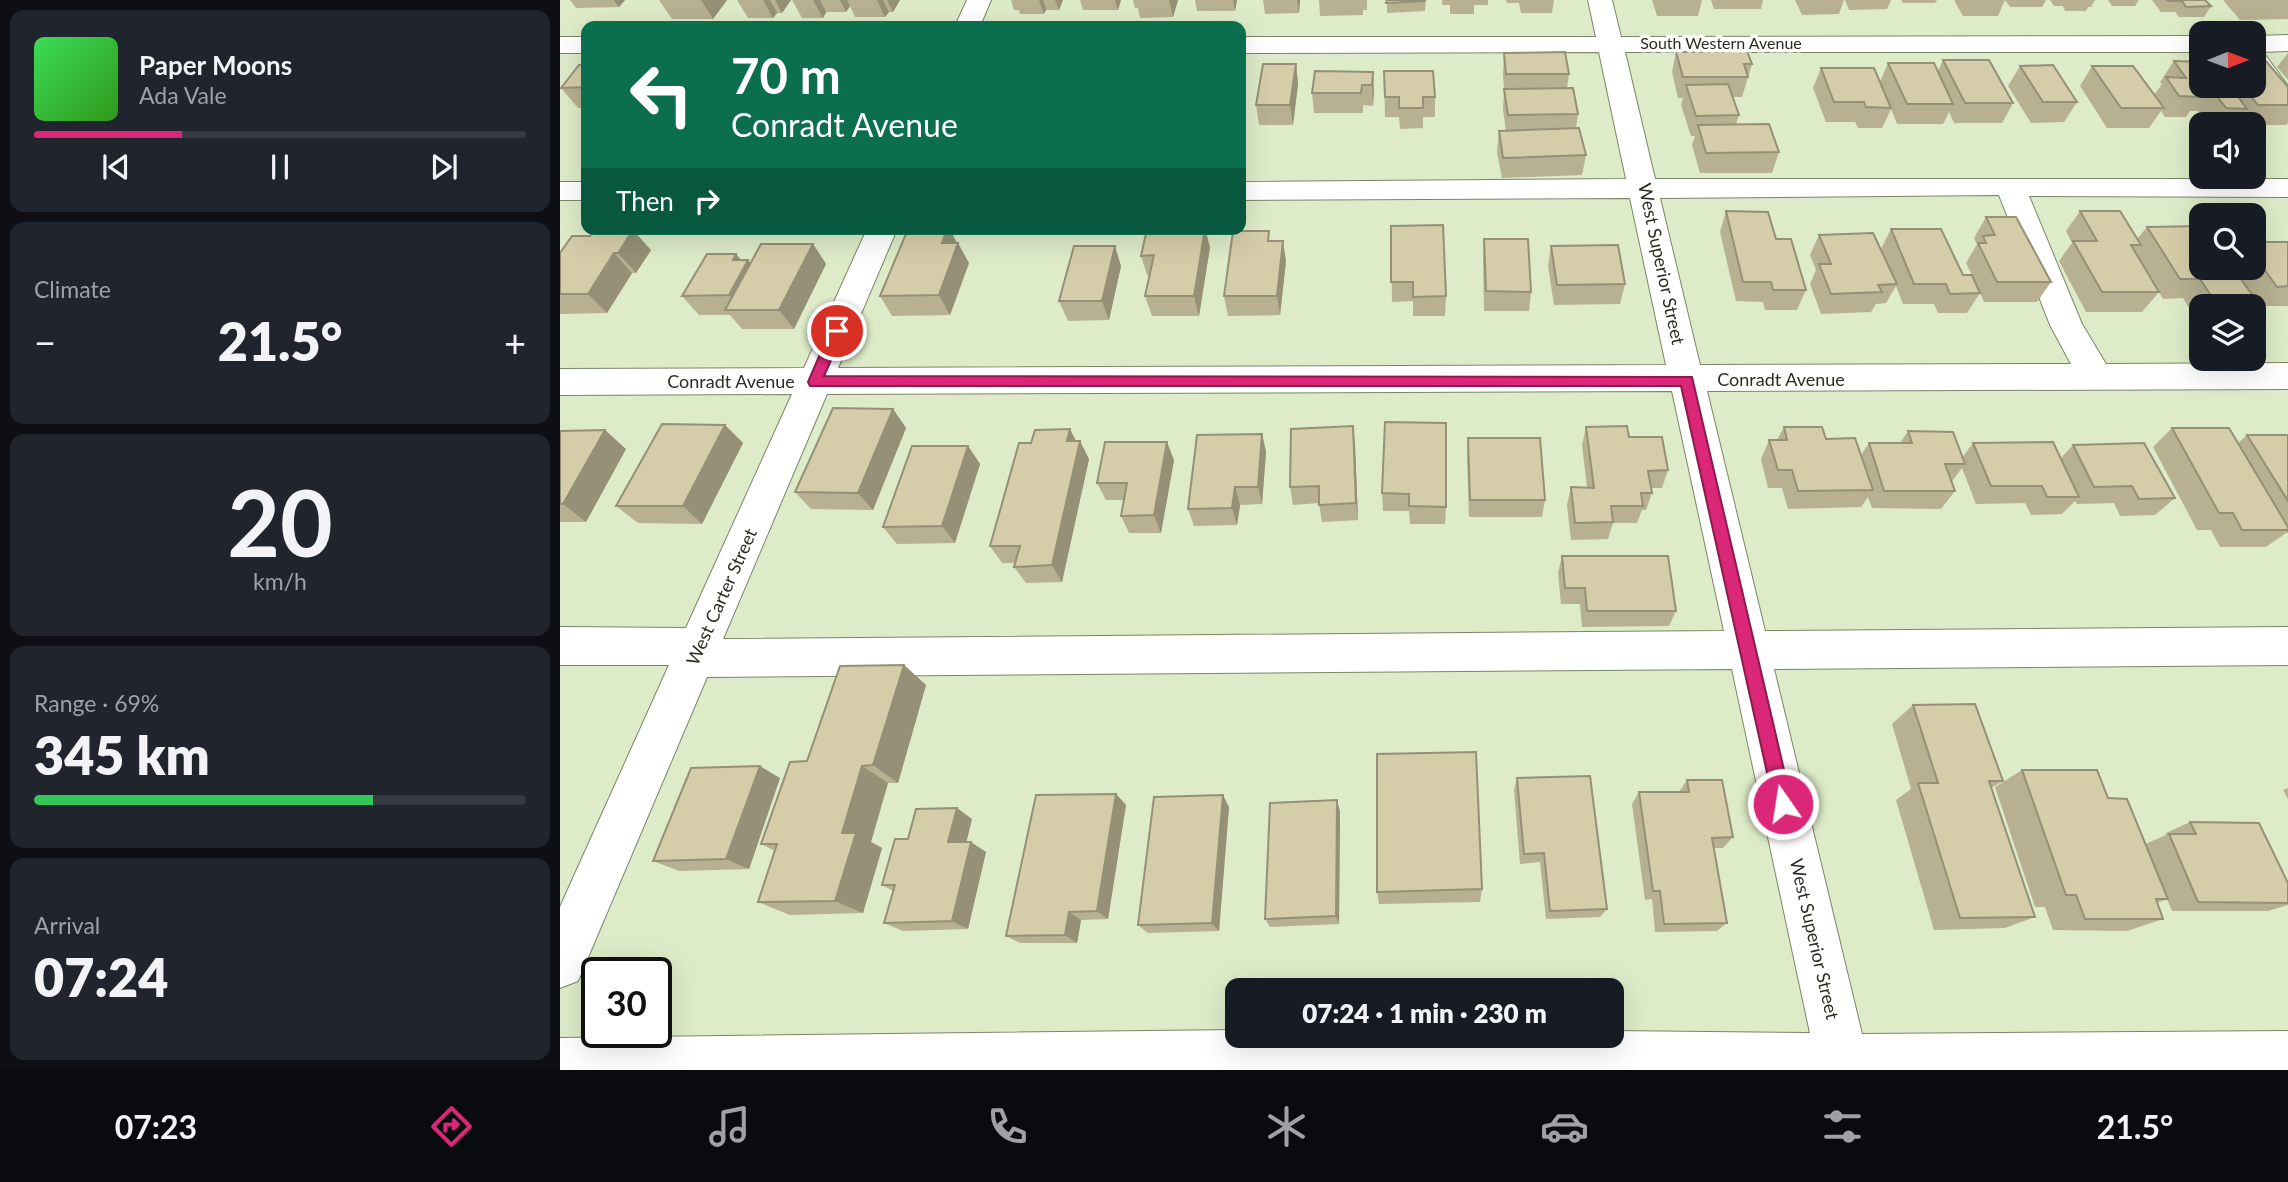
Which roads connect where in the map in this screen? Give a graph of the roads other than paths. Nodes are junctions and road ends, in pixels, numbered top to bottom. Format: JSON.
{"nodes":[{"id":1,"x":979,"y":0,"type":"edge"},
{"id":2,"x":1600,"y":0,"type":"edge"},
{"id":3,"x":970,"y":21,"type":"edge"},
{"id":4,"x":1610,"y":43,"type":"junction"},
{"id":5,"x":2288,"y":43,"type":"edge"},
{"id":6,"x":2189,"y":44,"type":"edge"},
{"id":7,"x":2266,"y":44,"type":"edge"},
{"id":8,"x":560,"y":45,"type":"edge"},
{"id":9,"x":581,"y":45,"type":"edge"},
{"id":10,"x":1246,"y":45,"type":"edge"},
{"id":11,"x":2266,"y":75,"type":"edge"},
{"id":12,"x":2288,"y":105,"type":"edge"},
{"id":13,"x":2010,"y":186,"type":"junction"},
{"id":14,"x":2288,"y":188,"type":"edge"},
{"id":15,"x":1645,"y":190,"type":"junction"},
{"id":16,"x":560,"y":191,"type":"edge"},
{"id":17,"x":581,"y":191,"type":"edge"},
{"id":18,"x":1246,"y":191,"type":"edge"},
{"id":19,"x":879,"y":235,"type":"edge"},
{"id":20,"x":2288,"y":376,"type":"edge"},
{"id":21,"x":2096,"y":377,"type":"junction"},
{"id":22,"x":1687,"y":381,"type":"junction"},
{"id":23,"x":560,"y":382,"type":"edge"},
{"id":24,"x":815,"y":382,"type":"junction"},
{"id":25,"x":560,"y":646,"type":"edge"},
{"id":26,"x":2288,"y":646,"type":"edge"},
{"id":27,"x":1748,"y":650,"type":"junction"},
{"id":28,"x":697,"y":652,"type":"junction"},
{"id":29,"x":560,"y":963,"type":"edge"},
{"id":30,"x":2288,"y":1057,"type":"edge"},
{"id":31,"x":1350,"y":1063,"type":"edge"},
{"id":32,"x":1854,"y":1063,"type":"edge"},
{"id":33,"x":560,"y":1064,"type":"edge"}],
"edges":[{"from":1,"to":3,"type":"street"},
{"from":2,"to":4,"type":"street","name":"West Superior Street"},
{"from":4,"to":6,"type":"street","name":"South Western Avenue"},
{"from":4,"to":10,"type":"street","name":"South Western Avenue"},
{"from":4,"to":15,"type":"street","name":"West Superior Street"},
{"from":5,"to":7,"type":"street"},
{"from":8,"to":9,"type":"street"},
{"from":11,"to":12,"type":"street"},
{"from":13,"to":14,"type":"street"},
{"from":13,"to":15,"type":"street"},
{"from":13,"to":21,"type":"street"},
{"from":15,"to":18,"type":"street"},
{"from":15,"to":22,"type":"street","name":"West Superior Street"},
{"from":16,"to":17,"type":"street"},
{"from":19,"to":24,"type":"street","name":"West Carter Street"},
{"from":20,"to":21,"type":"street","name":"Conradt Avenue"},
{"from":21,"to":22,"type":"street","name":"Conradt Avenue"},
{"from":22,"to":24,"type":"street","name":"Conradt Avenue"},
{"from":22,"to":27,"type":"street","name":"West Superior Street"},
{"from":23,"to":24,"type":"street","name":"Conradt Avenue"},
{"from":24,"to":28,"type":"street","name":"West Carter Street"},
{"from":25,"to":28,"type":"street"},
{"from":26,"to":27,"type":"street"},
{"from":27,"to":28,"type":"street"},
{"from":27,"to":32,"type":"street","name":"West Superior Street"},
{"from":28,"to":29,"type":"street","name":"West Carter Street"},
{"from":30,"to":32,"type":"street"},
{"from":31,"to":32,"type":"street"},
{"from":31,"to":33,"type":"street"}]}
